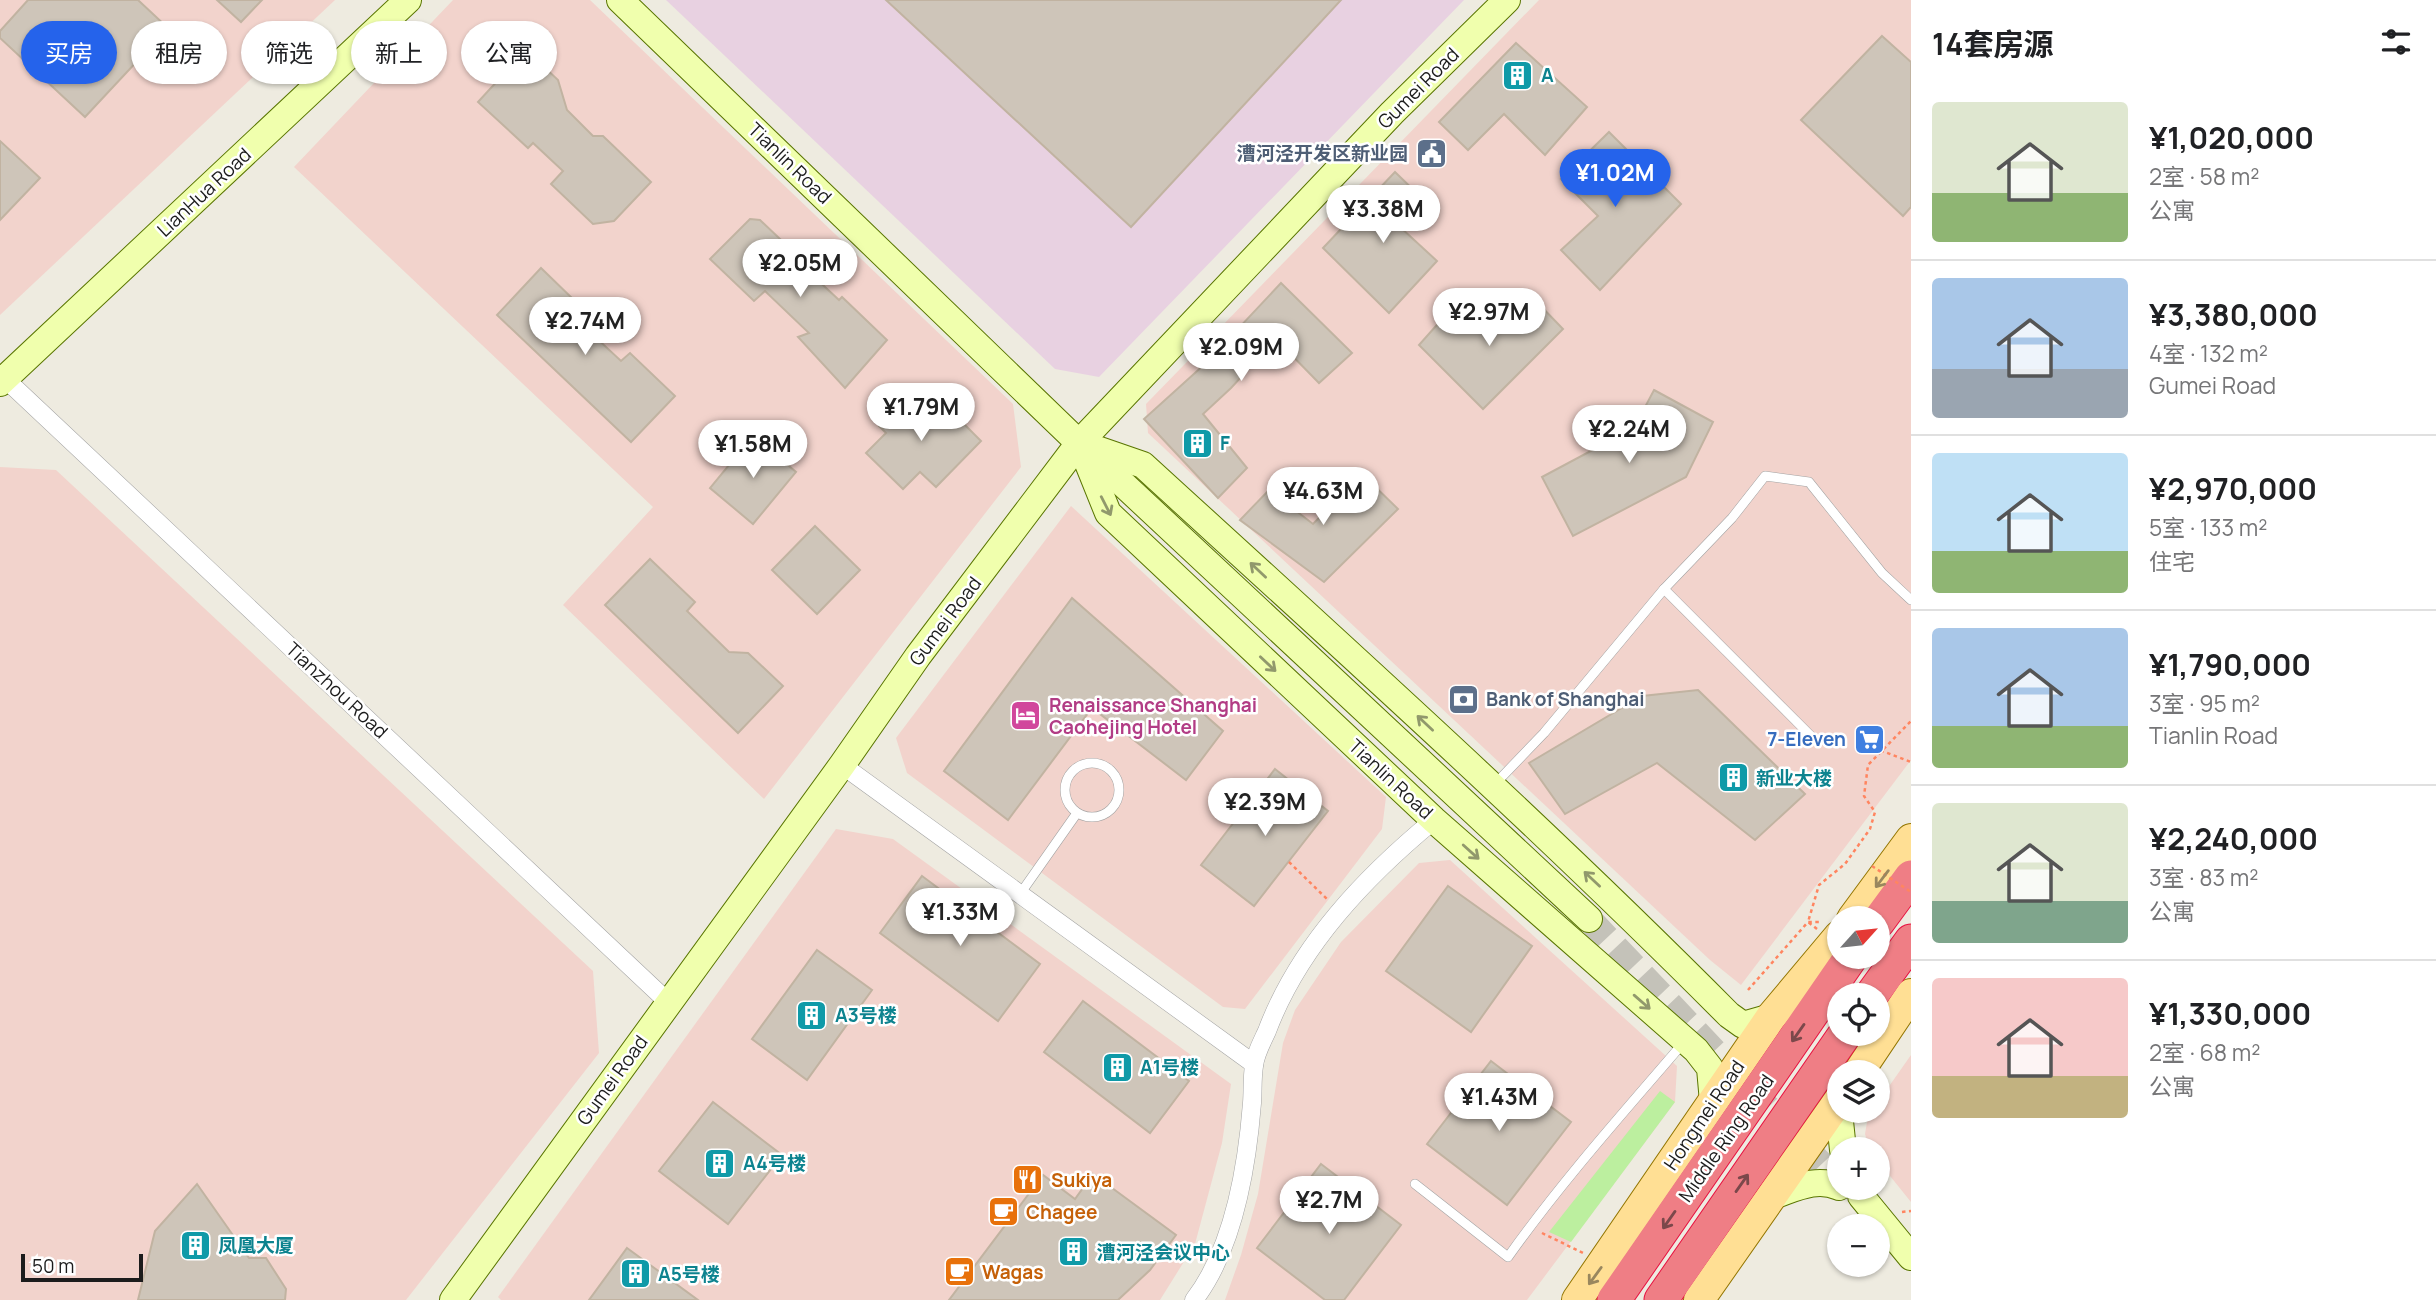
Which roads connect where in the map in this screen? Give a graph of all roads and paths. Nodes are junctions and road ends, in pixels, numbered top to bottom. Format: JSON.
{"nodes":[{"id":1,"x":408,"y":0,"type":"edge"},
{"id":2,"x":620,"y":0,"type":"edge"},
{"id":3,"x":1507,"y":0,"type":"edge"},
{"id":4,"x":2,"y":378,"type":"edge"},
{"id":5,"x":1079,"y":443,"type":"junction"},
{"id":6,"x":1664,"y":589,"type":"junction"},
{"id":7,"x":1911,"y":600,"type":"edge"},
{"id":8,"x":1911,"y":721,"type":"edge"},
{"id":9,"x":1812,"y":737,"type":"dead end"},
{"id":10,"x":1874,"y":748,"type":"dead end"},
{"id":11,"x":1881,"y":750,"type":"junction"},
{"id":12,"x":1911,"y":762,"type":"edge"},
{"id":13,"x":842,"y":765,"type":"junction"},
{"id":14,"x":1494,"y":786,"type":"junction"},
{"id":15,"x":1077,"y":813,"type":"junction"},
{"id":16,"x":1434,"y":820,"type":"junction"},
{"id":17,"x":1911,"y":839,"type":"edge"},
{"id":18,"x":1289,"y":862,"type":"dead end"},
{"id":19,"x":1872,"y":866,"type":"dead end"},
{"id":20,"x":1911,"y":877,"type":"edge"},
{"id":21,"x":1911,"y":892,"type":"edge"},
{"id":22,"x":1020,"y":894,"type":"junction"},
{"id":23,"x":1620,"y":905,"type":"junction"},
{"id":24,"x":1862,"y":906,"type":"edge"},
{"id":25,"x":1890,"y":906,"type":"edge"},
{"id":26,"x":1339,"y":912,"type":"junction"},
{"id":27,"x":1589,"y":919,"type":"tunnel mouth"},
{"id":28,"x":1808,"y":922,"type":"junction"},
{"id":29,"x":1827,"y":940,"type":"edge"},
{"id":30,"x":1911,"y":941,"type":"edge"},
{"id":31,"x":1583,"y":951,"type":"junction"},
{"id":32,"x":1827,"y":965,"type":"edge"},
{"id":33,"x":1829,"y":970,"type":"edge"},
{"id":34,"x":1880,"y":983,"type":"edge"},
{"id":35,"x":1748,"y":990,"type":"dead end"},
{"id":36,"x":1911,"y":994,"type":"edge"},
{"id":37,"x":668,"y":1002,"type":"junction"},
{"id":38,"x":1771,"y":1017,"type":"junction"},
{"id":39,"x":1685,"y":1040,"type":"junction"},
{"id":40,"x":1837,"y":1046,"type":"edge"},
{"id":41,"x":1867,"y":1060,"type":"edge"},
{"id":42,"x":1254,"y":1064,"type":"junction"},
{"id":43,"x":1713,"y":1102,"type":"junction"},
{"id":44,"x":1827,"y":1119,"type":"edge"},
{"id":45,"x":1827,"y":1183,"type":"edge"},
{"id":46,"x":1415,"y":1184,"type":"dead end"},
{"id":47,"x":1775,"y":1195,"type":"junction"},
{"id":48,"x":1859,"y":1200,"type":"edge"},
{"id":49,"x":1911,"y":1210,"type":"edge"},
{"id":50,"x":1902,"y":1212,"type":"dead end"},
{"id":51,"x":1529,"y":1227,"type":"junction"},
{"id":52,"x":1583,"y":1253,"type":"dead end"},
{"id":53,"x":1911,"y":1257,"type":"edge"},
{"id":54,"x":457,"y":1299,"type":"edge"},
{"id":55,"x":1194,"y":1300,"type":"edge"},
{"id":56,"x":1577,"y":1300,"type":"edge"},
{"id":57,"x":1614,"y":1300,"type":"edge"},
{"id":58,"x":1661,"y":1300,"type":"edge"},
{"id":59,"x":1699,"y":1300,"type":"edge"}],
"edges":[{"from":1,"to":4,"type":"street","name":"LianHua Road"},
{"from":2,"to":5,"type":"street","name":"Tianlin Road"},
{"from":3,"to":5,"type":"street","name":"Gumei Road"},
{"from":4,"to":37,"type":"street","name":"Tianzhou Road"},
{"from":5,"to":13,"type":"street","name":"Gumei Road"},
{"from":14,"to":5,"type":"street","name":"Tianlin Road","one_way":true},
{"from":5,"to":16,"type":"street","name":"Tianlin Road","one_way":true},
{"from":5,"to":27,"type":"street","name":"Tianlin Road"},
{"from":6,"to":7,"type":"lane"},
{"from":6,"to":9,"type":"lane"},
{"from":6,"to":14,"type":"lane"},
{"from":8,"to":11,"type":"path"},
{"from":10,"to":11,"type":"path"},
{"from":11,"to":12,"type":"path"},
{"from":11,"to":28,"type":"path"},
{"from":13,"to":22,"type":"street"},
{"from":13,"to":37,"type":"street","name":"Gumei Road"},
{"from":23,"to":14,"type":"street","name":"Tianlin Road","one_way":true},
{"from":15,"to":15,"type":"lane"},
{"from":15,"to":22,"type":"lane"},
{"from":16,"to":26,"type":"street"},
{"from":16,"to":31,"type":"street","name":"Tianlin Road","one_way":true},
{"from":17,"to":24,"type":"main road","one_way":true},
{"from":18,"to":26,"type":"path"},
{"from":19,"to":21,"type":"path","bridge":true},
{"from":20,"to":25,"type":"highway"},
{"from":22,"to":42,"type":"street"},
{"from":23,"to":31,"type":"street"},
{"from":23,"to":38,"type":"street","name":"Tianlin Road"},
{"from":26,"to":42,"type":"street"},
{"from":28,"to":29,"type":"path"},
{"from":28,"to":35,"type":"path"},
{"from":30,"to":34,"type":"highway"},
{"from":31,"to":39,"type":"street","name":"Tianlin Road","one_way":true},
{"from":32,"to":38,"type":"main road","name":"Hongmei Road"},
{"from":33,"to":57,"type":"highway","name":"Middle Ring Road","one_way":true},
{"from":36,"to":41,"type":"main road"},
{"from":37,"to":54,"type":"street","name":"Gumei Road"},
{"from":38,"to":43,"type":"main road","name":"Hongmei Road"},
{"from":39,"to":43,"type":"street","name":"Tianlin Road"},
{"from":39,"to":51,"type":"lane"},
{"from":58,"to":40,"type":"highway","name":"Middle Ring Road","one_way":true},
{"from":42,"to":55,"type":"street"},
{"from":43,"to":56,"type":"main road","name":"Hongmei Road","one_way":true},
{"from":44,"to":47,"type":"main road"},
{"from":45,"to":47,"type":"street"},
{"from":46,"to":51,"type":"lane"},
{"from":47,"to":59,"type":"main road"},
{"from":48,"to":53,"type":"street"},
{"from":49,"to":50,"type":"path"},
{"from":51,"to":52,"type":"path"}]}
